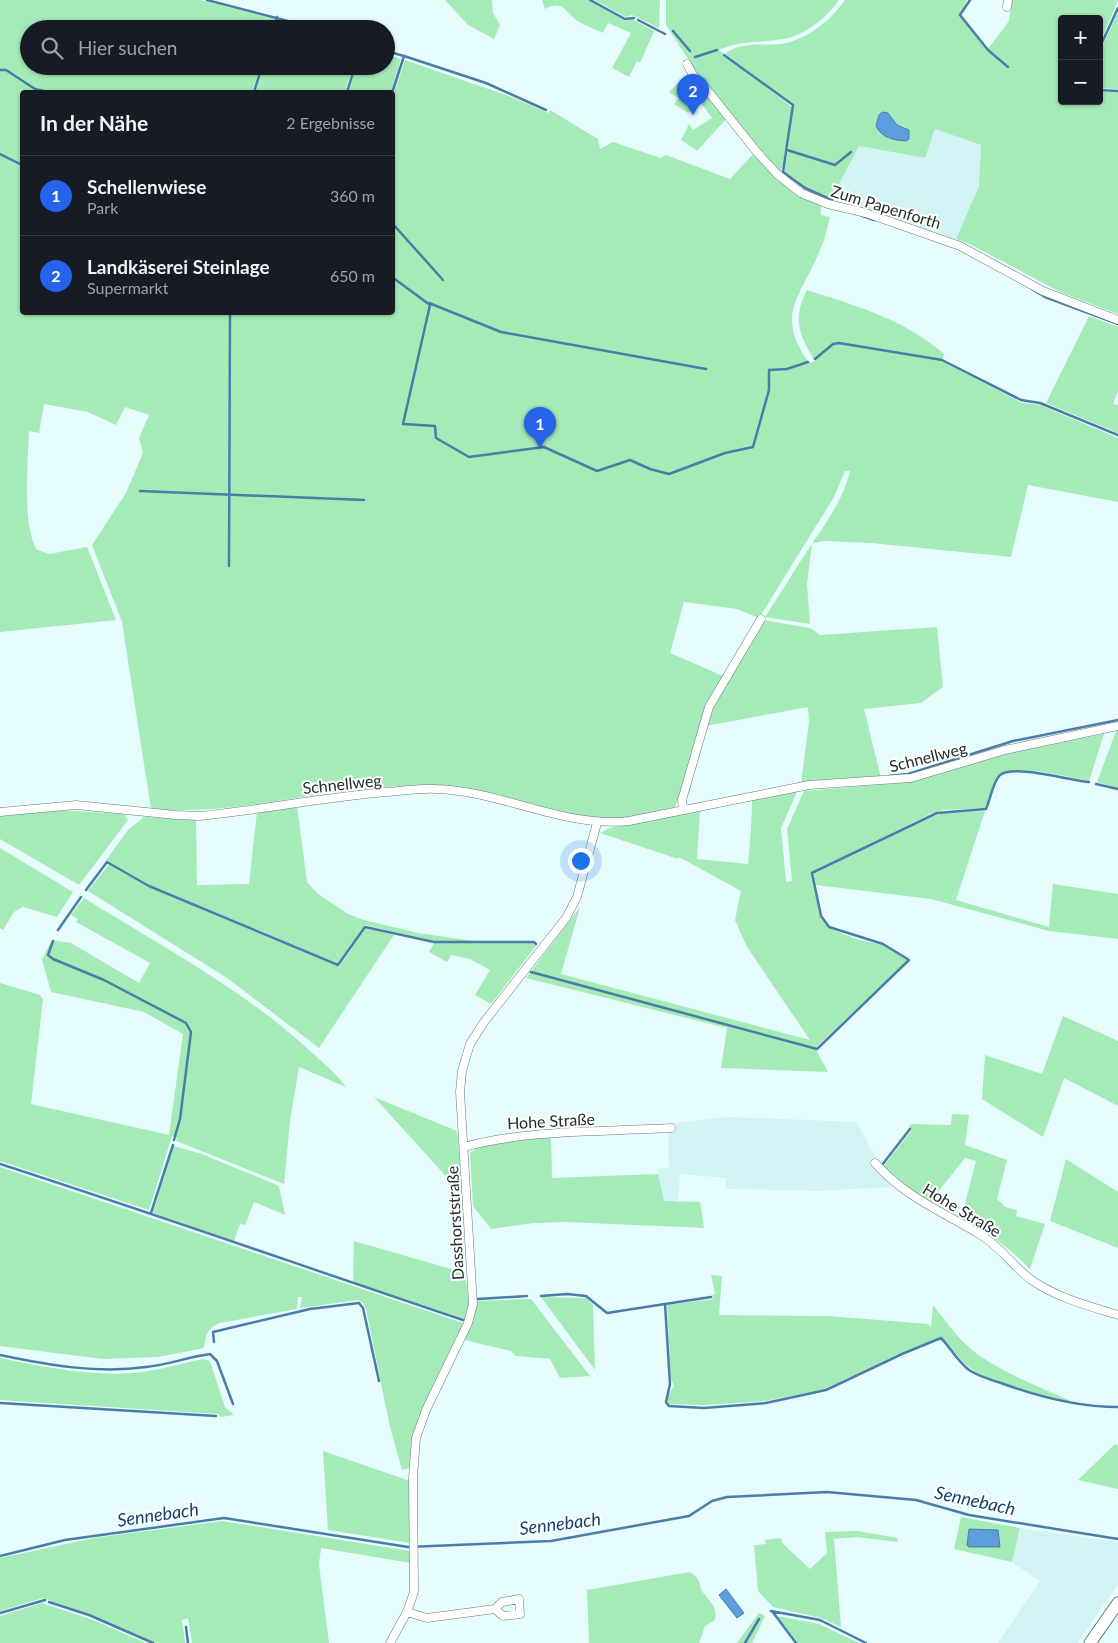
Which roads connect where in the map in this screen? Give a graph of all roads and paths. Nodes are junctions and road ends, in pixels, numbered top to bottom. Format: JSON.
{"nodes":[{"id":1,"x":687,"y":64,"type":"dead end"},
{"id":2,"x":1118,"y":320,"type":"edge"},
{"id":3,"x":761,"y":619,"type":"dead end"},
{"id":4,"x":1118,"y":726,"type":"edge"},
{"id":5,"x":682,"y":809,"type":"junction"},
{"id":6,"x":0,"y":812,"type":"edge"},
{"id":7,"x":597,"y":823,"type":"junction"},
{"id":8,"x":671,"y":1128,"type":"dead end"},
{"id":9,"x":464,"y":1147,"type":"junction"},
{"id":10,"x":875,"y":1163,"type":"dead end"},
{"id":11,"x":1118,"y":1315,"type":"edge"},
{"id":12,"x":1118,"y":1603,"type":"edge"},
{"id":13,"x":495,"y":1609,"type":"dead end"},
{"id":14,"x":407,"y":1612,"type":"junction"},
{"id":15,"x":390,"y":1643,"type":"edge"},
{"id":16,"x":1090,"y":1643,"type":"edge"}],
"edges":[{"from":1,"to":2,"type":"street","name":"Zum Papenforth"},
{"from":3,"to":5,"type":"street"},
{"from":4,"to":5,"type":"street","name":"Schnellweg"},
{"from":5,"to":7,"type":"street","name":"Schnellweg"},
{"from":6,"to":7,"type":"street","name":"Schnellweg"},
{"from":7,"to":9,"type":"street","name":"Dasshorststraße"},
{"from":8,"to":9,"type":"street","name":"Hohe Straße"},
{"from":9,"to":14,"type":"street","name":"Dasshorststraße"},
{"from":10,"to":11,"type":"street","name":"Hohe Straße"},
{"from":12,"to":16,"type":"main road"},
{"from":13,"to":14,"type":"street"},
{"from":14,"to":15,"type":"street","name":"Dasshorststraße"}]}
